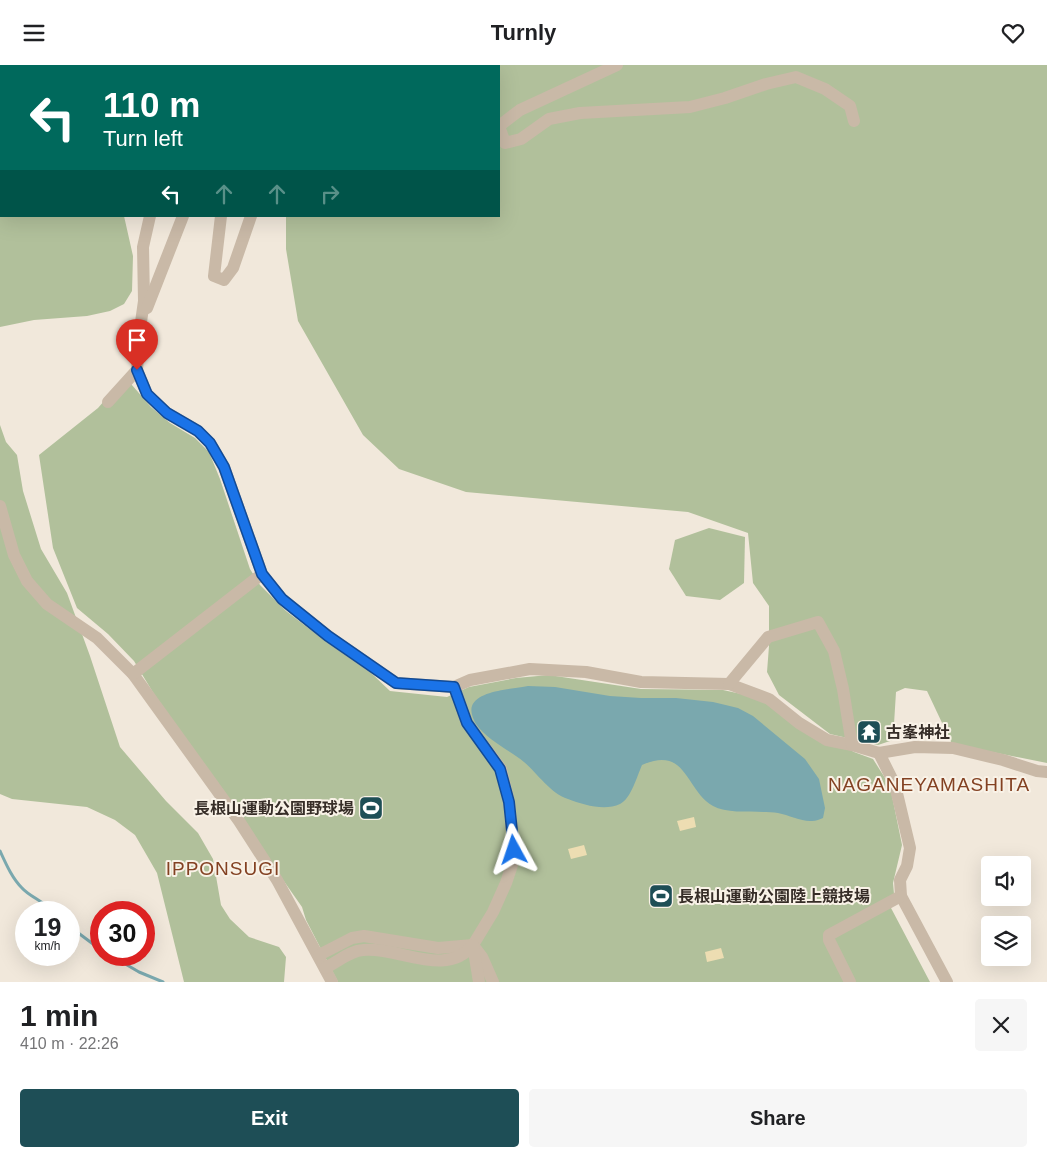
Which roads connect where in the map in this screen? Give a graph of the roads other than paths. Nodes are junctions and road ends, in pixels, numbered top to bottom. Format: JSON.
{"nodes":[{"id":1,"x":617,"y":65,"type":"edge"},
{"id":2,"x":854,"y":121,"type":"dead end"},
{"id":3,"x":500,"y":125,"type":"edge"},
{"id":4,"x":500,"y":129,"type":"edge"},
{"id":5,"x":150,"y":217,"type":"edge"},
{"id":6,"x":183,"y":217,"type":"edge"},
{"id":7,"x":221,"y":217,"type":"edge"},
{"id":8,"x":251,"y":217,"type":"edge"},
{"id":9,"x":140,"y":329,"type":"junction"},
{"id":10,"x":137,"y":370,"type":"junction"},
{"id":11,"x":108,"y":402,"type":"dead end"},
{"id":12,"x":0,"y":506,"type":"edge"},
{"id":13,"x":262,"y":574,"type":"junction"},
{"id":14,"x":134,"y":674,"type":"junction"},
{"id":15,"x":729,"y":684,"type":"junction"},
{"id":16,"x":454,"y":687,"type":"junction"},
{"id":17,"x":852,"y":745,"type":"junction"},
{"id":18,"x":879,"y":753,"type":"junction"},
{"id":19,"x":1047,"y":772,"type":"edge"},
{"id":20,"x":902,"y":896,"type":"junction"},
{"id":21,"x":473,"y":945,"type":"junction"},
{"id":22,"x":319,"y":955,"type":"junction"},
{"id":23,"x":326,"y":968,"type":"junction"},
{"id":24,"x":332,"y":982,"type":"edge"},
{"id":25,"x":478,"y":982,"type":"edge"},
{"id":26,"x":493,"y":982,"type":"edge"},
{"id":27,"x":850,"y":982,"type":"edge"},
{"id":28,"x":947,"y":982,"type":"edge"}],
"edges":[{"from":1,"to":3,"type":"street"},
{"from":2,"to":4,"type":"street"},
{"from":5,"to":9,"type":"street"},
{"from":6,"to":9,"type":"street"},
{"from":7,"to":8,"type":"street"},
{"from":9,"to":10,"type":"street"},
{"from":10,"to":11,"type":"street"},
{"from":10,"to":13,"type":"street"},
{"from":12,"to":14,"type":"street"},
{"from":13,"to":14,"type":"street"},
{"from":13,"to":16,"type":"street"},
{"from":14,"to":22,"type":"street"},
{"from":15,"to":16,"type":"street"},
{"from":15,"to":17,"type":"street"},
{"from":15,"to":17,"type":"street"},
{"from":16,"to":21,"type":"street"},
{"from":17,"to":18,"type":"street"},
{"from":18,"to":19,"type":"street"},
{"from":18,"to":20,"type":"street"},
{"from":20,"to":27,"type":"street"},
{"from":20,"to":28,"type":"street"},
{"from":21,"to":22,"type":"street"},
{"from":21,"to":23,"type":"street"},
{"from":21,"to":25,"type":"street"},
{"from":21,"to":26,"type":"street"},
{"from":22,"to":23,"type":"street"},
{"from":23,"to":24,"type":"street"}]}
